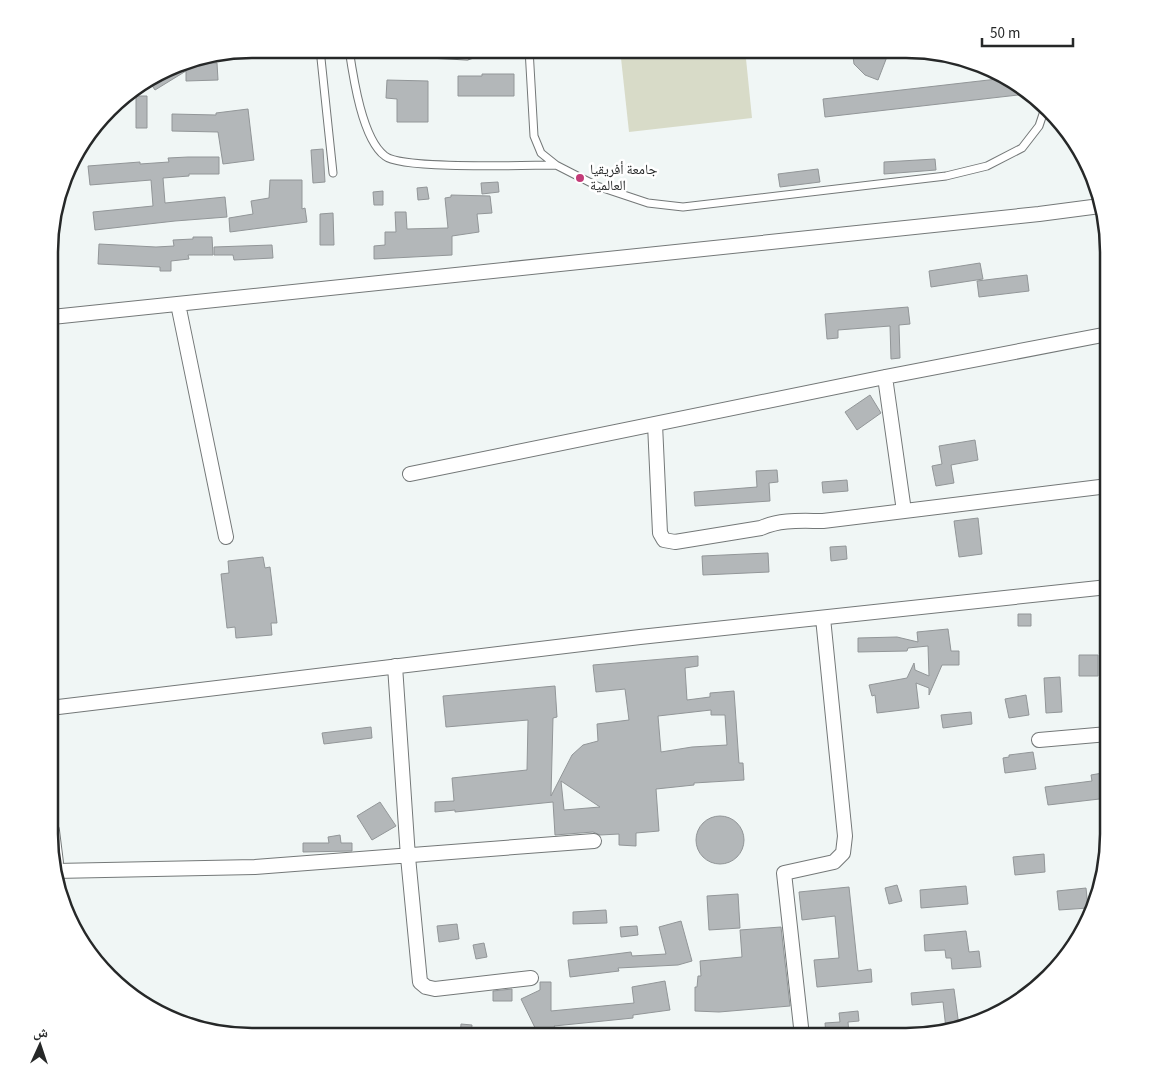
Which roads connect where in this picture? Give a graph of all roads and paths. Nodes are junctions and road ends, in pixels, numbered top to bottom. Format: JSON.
{"nodes":[{"id":1,"x":321,"y":58,"type":"edge"},
{"id":2,"x":350,"y":58,"type":"edge"},
{"id":3,"x":530,"y":58,"type":"edge"},
{"id":4,"x":1043,"y":114,"type":"edge"},
{"id":5,"x":556,"y":165,"type":"junction"},
{"id":6,"x":333,"y":173,"type":"dead end"},
{"id":7,"x":1094,"y":207,"type":"edge"},
{"id":8,"x":178,"y":304,"type":"junction"},
{"id":9,"x":58,"y":316,"type":"edge"},
{"id":10,"x":1100,"y":336,"type":"edge"},
{"id":11,"x":885,"y":377,"type":"junction"},
{"id":12,"x":655,"y":424,"type":"junction"},
{"id":13,"x":410,"y":474,"type":"dead end"},
{"id":14,"x":1100,"y":487,"type":"edge"},
{"id":15,"x":904,"y":511,"type":"junction"},
{"id":16,"x":226,"y":536,"type":"dead end"},
{"id":17,"x":1100,"y":588,"type":"edge"},
{"id":18,"x":823,"y":618,"type":"junction"},
{"id":19,"x":396,"y":666,"type":"junction"},
{"id":20,"x":58,"y":707,"type":"edge"},
{"id":21,"x":1100,"y":735,"type":"edge"},
{"id":22,"x":1039,"y":740,"type":"dead end"},
{"id":23,"x":594,"y":841,"type":"dead end"},
{"id":24,"x":408,"y":857,"type":"junction"},
{"id":25,"x":61,"y":871,"type":"edge"},
{"id":26,"x":531,"y":978,"type":"dead end"},
{"id":27,"x":801,"y":1028,"type":"edge"}],
"edges":[{"from":1,"to":6,"type":"lane"},
{"from":2,"to":5,"type":"lane"},
{"from":3,"to":5,"type":"lane"},
{"from":4,"to":5,"type":"lane"},
{"from":7,"to":8,"type":"street"},
{"from":8,"to":9,"type":"street"},
{"from":8,"to":16,"type":"street"},
{"from":10,"to":11,"type":"street"},
{"from":11,"to":12,"type":"street"},
{"from":11,"to":15,"type":"street"},
{"from":12,"to":13,"type":"street"},
{"from":12,"to":15,"type":"street"},
{"from":14,"to":15,"type":"street"},
{"from":17,"to":18,"type":"street"},
{"from":18,"to":19,"type":"street"},
{"from":18,"to":27,"type":"street"},
{"from":19,"to":20,"type":"street"},
{"from":19,"to":24,"type":"street"},
{"from":21,"to":22,"type":"street"},
{"from":23,"to":24,"type":"street"},
{"from":24,"to":25,"type":"street"},
{"from":24,"to":26,"type":"street"}]}
